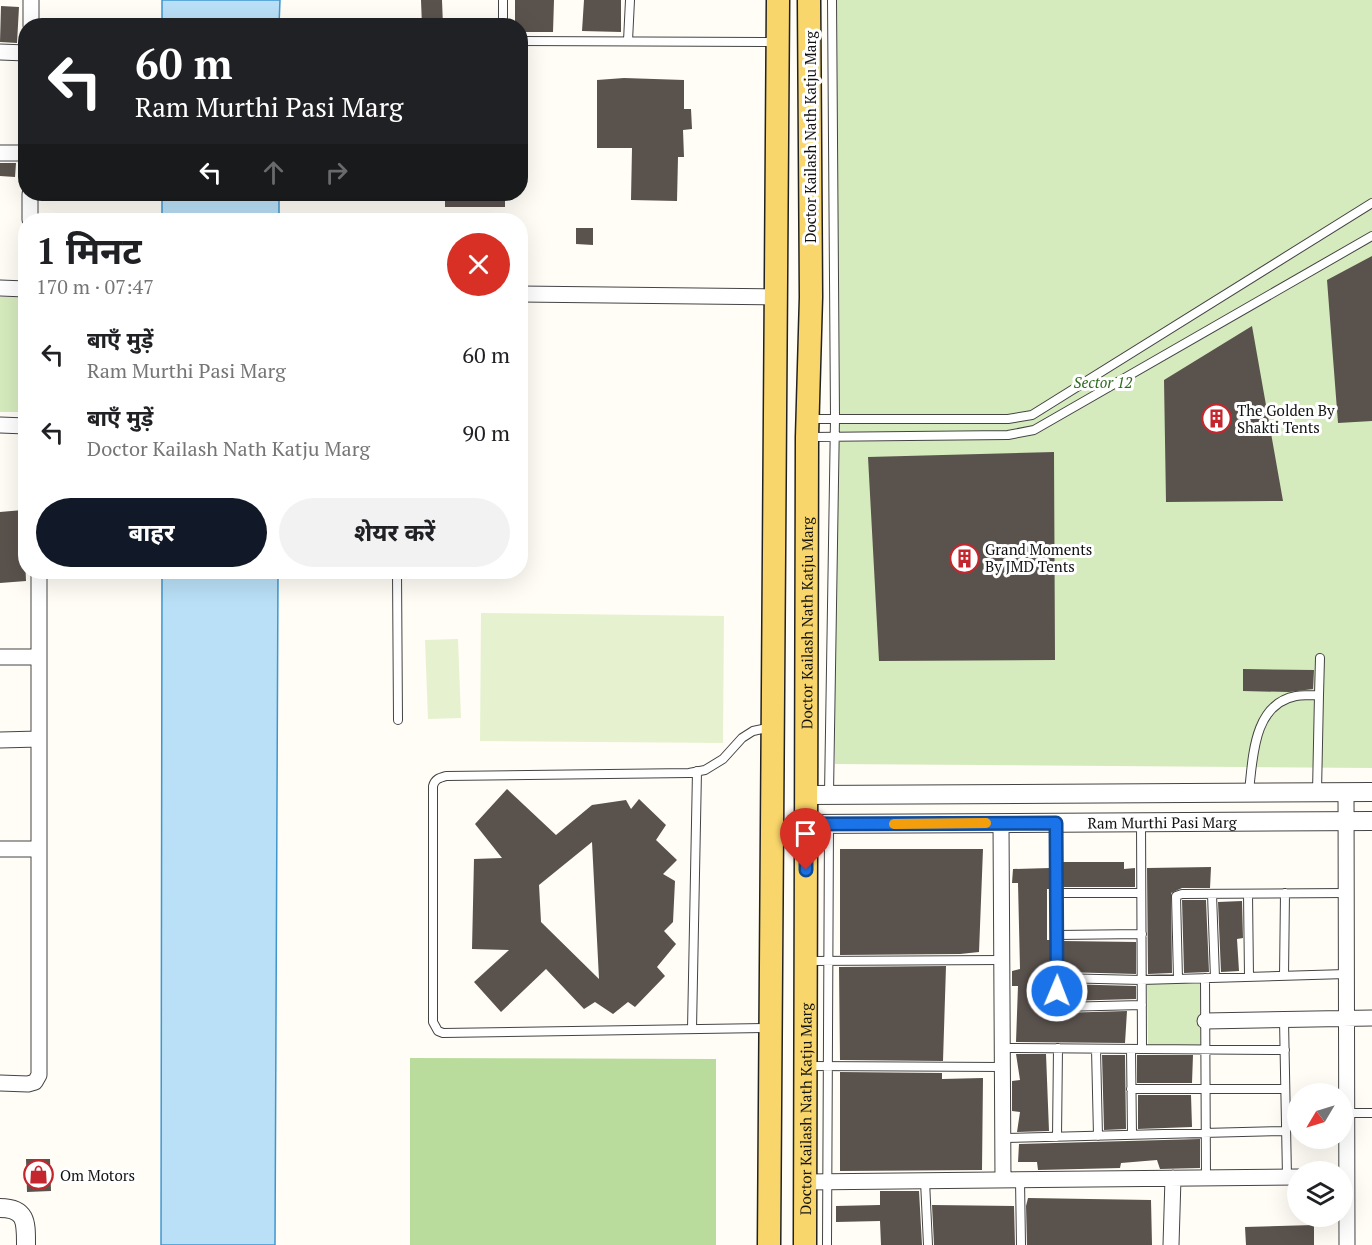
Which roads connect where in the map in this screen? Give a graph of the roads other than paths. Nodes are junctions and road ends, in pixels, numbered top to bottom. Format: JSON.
{"nodes":[{"id":1,"x":31,"y":0,"type":"edge"},
{"id":2,"x":503,"y":0,"type":"edge"},
{"id":3,"x":630,"y":0,"type":"edge"},
{"id":4,"x":778,"y":0,"type":"edge"},
{"id":5,"x":809,"y":0,"type":"edge"},
{"id":6,"x":832,"y":0,"type":"edge"},
{"id":7,"x":31,"y":18,"type":"edge"},
{"id":8,"x":503,"y":18,"type":"edge"},
{"id":9,"x":528,"y":41,"type":"edge"},
{"id":10,"x":628,"y":42,"type":"junction"},
{"id":11,"x":778,"y":42,"type":"junction"},
{"id":12,"x":0,"y":52,"type":"edge"},
{"id":13,"x":18,"y":53,"type":"edge"},
{"id":14,"x":0,"y":153,"type":"edge"},
{"id":15,"x":18,"y":153,"type":"edge"},
{"id":16,"x":1372,"y":202,"type":"edge"},
{"id":17,"x":1372,"y":236,"type":"edge"},
{"id":18,"x":0,"y":288,"type":"edge"},
{"id":19,"x":18,"y":289,"type":"edge"},
{"id":20,"x":528,"y":294,"type":"edge"},
{"id":21,"x":777,"y":297,"type":"junction"},
{"id":22,"x":835,"y":418,"type":"junction"},
{"id":23,"x":0,"y":425,"type":"edge"},
{"id":24,"x":18,"y":426,"type":"edge"},
{"id":25,"x":808,"y":428,"type":"junction"},
{"id":26,"x":835,"y":437,"type":"junction"},
{"id":27,"x":774,"y":506,"type":"junction"},
{"id":28,"x":808,"y":506,"type":"junction"},
{"id":29,"x":39,"y":579,"type":"edge"},
{"id":30,"x":397,"y":579,"type":"edge"},
{"id":31,"x":0,"y":657,"type":"edge"},
{"id":32,"x":39,"y":657,"type":"junction"},
{"id":33,"x":1320,"y":658,"type":"dead end"},
{"id":34,"x":1319,"y":695,"type":"junction"},
{"id":35,"x":398,"y":720,"type":"dead end"},
{"id":36,"x":773,"y":726,"type":"junction"},
{"id":37,"x":39,"y":739,"type":"junction"},
{"id":38,"x":0,"y":740,"type":"edge"},
{"id":39,"x":697,"y":771,"type":"junction"},
{"id":40,"x":1317,"y":792,"type":"junction"},
{"id":41,"x":1346,"y":792,"type":"junction"},
{"id":42,"x":1372,"y":792,"type":"edge"},
{"id":43,"x":1249,"y":793,"type":"junction"},
{"id":44,"x":806,"y":795,"type":"junction"},
{"id":45,"x":829,"y":795,"type":"junction"},
{"id":46,"x":1346,"y":820,"type":"junction"},
{"id":47,"x":1372,"y":821,"type":"edge"},
{"id":48,"x":1141,"y":822,"type":"junction"},
{"id":49,"x":1000,"y":823,"type":"junction"},
{"id":50,"x":1056,"y":823,"type":"junction"},
{"id":51,"x":806,"y":824,"type":"junction"},
{"id":52,"x":829,"y":824,"type":"junction"},
{"id":53,"x":0,"y":849,"type":"edge"},
{"id":54,"x":38,"y":849,"type":"junction"},
{"id":55,"x":1057,"y":893,"type":"junction"},
{"id":56,"x":1141,"y":893,"type":"junction"},
{"id":57,"x":1285,"y":893,"type":"junction"},
{"id":58,"x":1346,"y":893,"type":"junction"},
{"id":59,"x":1212,"y":894,"type":"junction"},
{"id":60,"x":1248,"y":894,"type":"junction"},
{"id":61,"x":1142,"y":934,"type":"junction"},
{"id":62,"x":1057,"y":935,"type":"junction"},
{"id":63,"x":1002,"y":960,"type":"junction"},
{"id":64,"x":816,"y":961,"type":"junction"},
{"id":65,"x":1346,"y":974,"type":"junction"},
{"id":66,"x":1284,"y":976,"type":"junction"},
{"id":67,"x":1249,"y":977,"type":"junction"},
{"id":68,"x":1057,"y":978,"type":"junction"},
{"id":69,"x":1204,"y":978,"type":"junction"},
{"id":70,"x":1215,"y":978,"type":"junction"},
{"id":71,"x":1178,"y":979,"type":"junction"},
{"id":72,"x":1142,"y":980,"type":"junction"},
{"id":73,"x":1142,"y":1005,"type":"junction"},
{"id":74,"x":1372,"y":1018,"type":"edge"},
{"id":75,"x":1347,"y":1019,"type":"junction"},
{"id":76,"x":1284,"y":1020,"type":"junction"},
{"id":77,"x":1205,"y":1021,"type":"junction"},
{"id":78,"x":771,"y":1028,"type":"junction"},
{"id":79,"x":692,"y":1029,"type":"junction"},
{"id":80,"x":1002,"y":1048,"type":"junction"},
{"id":81,"x":1058,"y":1048,"type":"junction"},
{"id":82,"x":1096,"y":1048,"type":"junction"},
{"id":83,"x":1131,"y":1049,"type":"junction"},
{"id":84,"x":1142,"y":1049,"type":"junction"},
{"id":85,"x":1205,"y":1049,"type":"junction"},
{"id":86,"x":1285,"y":1050,"type":"junction"},
{"id":87,"x":816,"y":1066,"type":"junction"},
{"id":88,"x":1003,"y":1067,"type":"junction"},
{"id":89,"x":0,"y":1083,"type":"edge"},
{"id":90,"x":1347,"y":1083,"type":"edge"},
{"id":91,"x":1131,"y":1089,"type":"junction"},
{"id":92,"x":1205,"y":1089,"type":"junction"},
{"id":93,"x":1285,"y":1089,"type":"junction"},
{"id":94,"x":1353,"y":1113,"type":"edge"},
{"id":95,"x":1372,"y":1113,"type":"edge"},
{"id":96,"x":1286,"y":1131,"type":"junction"},
{"id":97,"x":1205,"y":1133,"type":"junction"},
{"id":98,"x":1132,"y":1135,"type":"junction"},
{"id":99,"x":1098,"y":1136,"type":"junction"},
{"id":100,"x":1057,"y":1137,"type":"junction"},
{"id":101,"x":1003,"y":1138,"type":"junction"},
{"id":102,"x":1290,"y":1161,"type":"edge"},
{"id":103,"x":1287,"y":1177,"type":"edge"},
{"id":104,"x":1173,"y":1178,"type":"junction"},
{"id":105,"x":1206,"y":1178,"type":"junction"},
{"id":106,"x":1004,"y":1180,"type":"junction"},
{"id":107,"x":1020,"y":1180,"type":"junction"},
{"id":108,"x":926,"y":1181,"type":"junction"},
{"id":109,"x":805,"y":1182,"type":"junction"},
{"id":110,"x":828,"y":1182,"type":"junction"},
{"id":111,"x":0,"y":1208,"type":"edge"},
{"id":112,"x":1346,"y":1227,"type":"edge"},
{"id":113,"x":26,"y":1245,"type":"edge"},
{"id":114,"x":769,"y":1245,"type":"edge"},
{"id":115,"x":805,"y":1245,"type":"edge"},
{"id":116,"x":827,"y":1245,"type":"edge"},
{"id":117,"x":928,"y":1245,"type":"edge"},
{"id":118,"x":1021,"y":1245,"type":"edge"},
{"id":119,"x":1171,"y":1245,"type":"edge"},
{"id":120,"x":1347,"y":1245,"type":"edge"}],
"edges":[{"from":1,"to":7,"type":"street"},
{"from":2,"to":8,"type":"lane"},
{"from":3,"to":10,"type":"lane"},
{"from":4,"to":11,"type":"main road"},
{"from":5,"to":25,"type":"main road","name":"Doctor Kailash Nath Katju Marg"},
{"from":6,"to":22,"type":"lane"},
{"from":9,"to":10,"type":"lane"},
{"from":10,"to":11,"type":"lane"},
{"from":11,"to":21,"type":"main road"},
{"from":12,"to":13,"type":"street"},
{"from":14,"to":15,"type":"street"},
{"from":16,"to":22,"type":"lane"},
{"from":17,"to":26,"type":"lane"},
{"from":18,"to":19,"type":"street"},
{"from":20,"to":21,"type":"street"},
{"from":21,"to":27,"type":"main road"},
{"from":22,"to":25,"type":"lane"},
{"from":22,"to":26,"type":"lane"},
{"from":23,"to":24,"type":"street"},
{"from":25,"to":26,"type":"lane"},
{"from":25,"to":28,"type":"main road","name":"Doctor Kailash Nath Katju Marg"},
{"from":26,"to":45,"type":"lane"},
{"from":27,"to":28,"type":"main road"},
{"from":27,"to":36,"type":"main road"},
{"from":28,"to":44,"type":"main road","name":"Doctor Kailash Nath Katju Marg"},
{"from":29,"to":32,"type":"street"},
{"from":30,"to":35,"type":"lane"},
{"from":31,"to":32,"type":"street"},
{"from":32,"to":37,"type":"street"},
{"from":33,"to":34,"type":"lane"},
{"from":34,"to":40,"type":"lane"},
{"from":34,"to":43,"type":"lane"},
{"from":36,"to":39,"type":"lane"},
{"from":36,"to":78,"type":"main road"},
{"from":37,"to":38,"type":"street"},
{"from":37,"to":54,"type":"street"},
{"from":39,"to":79,"type":"lane"},
{"from":39,"to":79,"type":"lane"},
{"from":40,"to":41,"type":"street","name":"Ram Murthi Pasi Marg"},
{"from":40,"to":43,"type":"street","name":"Ram Murthi Pasi Marg"},
{"from":41,"to":42,"type":"street","name":"Ram Murthi Pasi Marg"},
{"from":41,"to":46,"type":"street"},
{"from":43,"to":45,"type":"street","name":"Ram Murthi Pasi Marg"},
{"from":44,"to":45,"type":"street","name":"Ram Murthi Pasi Marg"},
{"from":44,"to":51,"type":"main road","name":"Doctor Kailash Nath Katju Marg"},
{"from":46,"to":47,"type":"street","name":"Ram Murthi Pasi Marg"},
{"from":46,"to":48,"type":"street","name":"Ram Murthi Pasi Marg"},
{"from":46,"to":58,"type":"street"},
{"from":48,"to":50,"type":"street","name":"Ram Murthi Pasi Marg"},
{"from":48,"to":56,"type":"lane"},
{"from":49,"to":50,"type":"street","name":"Ram Murthi Pasi Marg"},
{"from":49,"to":52,"type":"street","name":"Ram Murthi Pasi Marg"},
{"from":49,"to":63,"type":"street"},
{"from":50,"to":55,"type":"lane"},
{"from":51,"to":52,"type":"street","name":"Ram Murthi Pasi Marg"},
{"from":51,"to":64,"type":"main road","name":"Doctor Kailash Nath Katju Marg"},
{"from":52,"to":64,"type":"lane"},
{"from":53,"to":54,"type":"street"},
{"from":54,"to":89,"type":"street"},
{"from":55,"to":56,"type":"lane"},
{"from":55,"to":62,"type":"lane"},
{"from":56,"to":61,"type":"lane"},
{"from":57,"to":58,"type":"lane"},
{"from":57,"to":60,"type":"lane"},
{"from":57,"to":66,"type":"lane"},
{"from":58,"to":65,"type":"street"},
{"from":59,"to":60,"type":"lane"},
{"from":59,"to":70,"type":"lane"},
{"from":59,"to":71,"type":"lane"},
{"from":60,"to":67,"type":"lane"},
{"from":61,"to":62,"type":"lane"},
{"from":61,"to":72,"type":"lane"},
{"from":62,"to":68,"type":"lane"},
{"from":63,"to":64,"type":"lane"},
{"from":63,"to":80,"type":"street"},
{"from":64,"to":87,"type":"main road","name":"Doctor Kailash Nath Katju Marg"},
{"from":65,"to":66,"type":"lane"},
{"from":65,"to":75,"type":"street"},
{"from":66,"to":67,"type":"lane"},
{"from":67,"to":70,"type":"lane"},
{"from":68,"to":72,"type":"lane"},
{"from":68,"to":73,"type":"lane"},
{"from":69,"to":70,"type":"lane"},
{"from":69,"to":71,"type":"lane"},
{"from":69,"to":77,"type":"lane"},
{"from":71,"to":72,"type":"lane"},
{"from":72,"to":73,"type":"lane"},
{"from":73,"to":84,"type":"lane"},
{"from":74,"to":75,"type":"street"},
{"from":75,"to":76,"type":"street"},
{"from":75,"to":90,"type":"street"},
{"from":76,"to":77,"type":"street"},
{"from":76,"to":86,"type":"lane"},
{"from":77,"to":85,"type":"lane"},
{"from":78,"to":79,"type":"lane"},
{"from":78,"to":114,"type":"main road"},
{"from":80,"to":81,"type":"lane"},
{"from":80,"to":88,"type":"street"},
{"from":81,"to":82,"type":"lane"},
{"from":81,"to":100,"type":"lane"},
{"from":82,"to":83,"type":"lane"},
{"from":82,"to":99,"type":"lane"},
{"from":83,"to":84,"type":"lane"},
{"from":83,"to":91,"type":"lane"},
{"from":84,"to":85,"type":"lane"},
{"from":85,"to":86,"type":"lane"},
{"from":85,"to":92,"type":"lane"},
{"from":86,"to":93,"type":"lane"},
{"from":87,"to":88,"type":"lane"},
{"from":87,"to":109,"type":"main road","name":"Doctor Kailash Nath Katju Marg"},
{"from":87,"to":110,"type":"lane"},
{"from":88,"to":101,"type":"street"},
{"from":91,"to":92,"type":"lane"},
{"from":91,"to":98,"type":"lane"},
{"from":92,"to":93,"type":"lane"},
{"from":92,"to":97,"type":"lane"},
{"from":93,"to":96,"type":"lane"},
{"from":94,"to":95,"type":"lane"},
{"from":96,"to":97,"type":"lane"},
{"from":96,"to":102,"type":"lane"},
{"from":97,"to":98,"type":"lane"},
{"from":97,"to":105,"type":"lane"},
{"from":98,"to":99,"type":"lane"},
{"from":99,"to":100,"type":"lane"},
{"from":100,"to":101,"type":"lane"},
{"from":101,"to":106,"type":"street"},
{"from":103,"to":105,"type":"street"},
{"from":104,"to":105,"type":"street"},
{"from":104,"to":107,"type":"street"},
{"from":104,"to":119,"type":"street"},
{"from":106,"to":107,"type":"street"},
{"from":106,"to":108,"type":"street"},
{"from":107,"to":118,"type":"lane"},
{"from":108,"to":110,"type":"street"},
{"from":108,"to":117,"type":"lane"},
{"from":109,"to":110,"type":"street"},
{"from":109,"to":115,"type":"main road","name":"Doctor Kailash Nath Katju Marg"},
{"from":110,"to":116,"type":"lane"},
{"from":111,"to":113,"type":"street"},
{"from":112,"to":120,"type":"street"}]}
